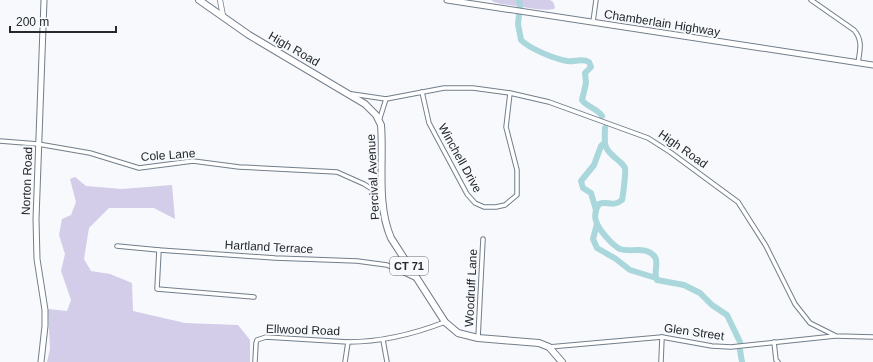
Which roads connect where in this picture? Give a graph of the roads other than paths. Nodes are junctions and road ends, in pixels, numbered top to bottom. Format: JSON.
{"nodes":[{"id":1,"x":44,"y":0,"type":"edge"},
{"id":2,"x":199,"y":0,"type":"edge"},
{"id":3,"x":220,"y":0,"type":"edge"},
{"id":4,"x":447,"y":0,"type":"edge"},
{"id":5,"x":596,"y":0,"type":"edge"},
{"id":6,"x":811,"y":0,"type":"edge"},
{"id":7,"x":223,"y":16,"type":"junction"},
{"id":8,"x":593,"y":22,"type":"junction"},
{"id":9,"x":858,"y":63,"type":"junction"},
{"id":10,"x":873,"y":65,"type":"edge"},
{"id":11,"x":422,"y":92,"type":"junction"},
{"id":12,"x":510,"y":93,"type":"junction"},
{"id":13,"x":347,"y":94,"type":"junction"},
{"id":14,"x":386,"y":99,"type":"junction"},
{"id":15,"x":379,"y":121,"type":"junction"},
{"id":16,"x":0,"y":141,"type":"edge"},
{"id":17,"x":38,"y":144,"type":"junction"},
{"id":18,"x":382,"y":196,"type":"junction"},
{"id":19,"x":483,"y":239,"type":"dead end"},
{"id":20,"x":118,"y":246,"type":"dead end"},
{"id":21,"x":159,"y":250,"type":"junction"},
{"id":22,"x":416,"y":278,"type":"junction"},
{"id":23,"x":254,"y":297,"type":"dead end"},
{"id":24,"x":444,"y":322,"type":"junction"},
{"id":25,"x":836,"y":336,"type":"junction"},
{"id":26,"x":662,"y":337,"type":"junction"},
{"id":27,"x":873,"y":337,"type":"edge"},
{"id":28,"x":478,"y":338,"type":"junction"},
{"id":29,"x":383,"y":340,"type":"junction"},
{"id":30,"x":348,"y":342,"type":"junction"},
{"id":31,"x":774,"y":342,"type":"junction"},
{"id":32,"x":549,"y":347,"type":"junction"},
{"id":33,"x":41,"y":362,"type":"edge"},
{"id":34,"x":255,"y":362,"type":"edge"},
{"id":35,"x":345,"y":362,"type":"edge"},
{"id":36,"x":388,"y":362,"type":"edge"},
{"id":37,"x":562,"y":362,"type":"edge"},
{"id":38,"x":661,"y":362,"type":"edge"},
{"id":39,"x":778,"y":362,"type":"edge"}],
"edges":[{"from":1,"to":17,"type":"main road","name":"Norton Road"},
{"from":2,"to":7,"type":"main road","name":"High Road"},
{"from":3,"to":7,"type":"street"},
{"from":4,"to":8,"type":"main road","name":"Chamberlain Highway"},
{"from":5,"to":8,"type":"street"},
{"from":6,"to":9,"type":"street"},
{"from":7,"to":13,"type":"main road","name":"High Road"},
{"from":8,"to":9,"type":"main road","name":"Chamberlain Highway"},
{"from":9,"to":10,"type":"main road","name":"Chamberlain Highway"},
{"from":11,"to":12,"type":"street","name":"High Road"},
{"from":11,"to":12,"type":"street","name":"Winchell Drive"},
{"from":11,"to":14,"type":"street","name":"High Road"},
{"from":12,"to":25,"type":"street","name":"High Road"},
{"from":13,"to":14,"type":"street","name":"High Road"},
{"from":13,"to":15,"type":"main road","name":"Percival Avenue"},
{"from":14,"to":15,"type":"street"},
{"from":15,"to":18,"type":"main road","name":"Percival Avenue","number":"CT 71"},
{"from":16,"to":17,"type":"street","name":"Cole Lane"},
{"from":17,"to":18,"type":"street","name":"Cole Lane"},
{"from":17,"to":33,"type":"main road","name":"Norton Road"},
{"from":18,"to":22,"type":"main road","name":"Percival Avenue","number":"CT 71"},
{"from":19,"to":28,"type":"street","name":"Woodruff Lane"},
{"from":20,"to":21,"type":"street","name":"Hartland Terrace"},
{"from":21,"to":22,"type":"street","name":"Hartland Terrace"},
{"from":21,"to":23,"type":"street"},
{"from":22,"to":24,"type":"main road","name":"Percival Avenue","number":"CT 71"},
{"from":24,"to":28,"type":"main road","name":"Percival Avenue","number":"CT 71"},
{"from":24,"to":29,"type":"street","name":"Ellwood Road"},
{"from":25,"to":27,"type":"street","name":"High Road"},
{"from":25,"to":31,"type":"street","name":"Glen Street"},
{"from":26,"to":31,"type":"street","name":"Glen Street"},
{"from":26,"to":32,"type":"street","name":"Glen Street"},
{"from":26,"to":38,"type":"street"},
{"from":28,"to":32,"type":"main road","name":"Percival Avenue","number":"CT 71"},
{"from":29,"to":30,"type":"street","name":"Ellwood Road"},
{"from":29,"to":36,"type":"street"},
{"from":30,"to":34,"type":"street","name":"Ellwood Road"},
{"from":30,"to":35,"type":"street","name":"Ellwood Road"},
{"from":31,"to":39,"type":"street"},
{"from":32,"to":37,"type":"main road"}]}
